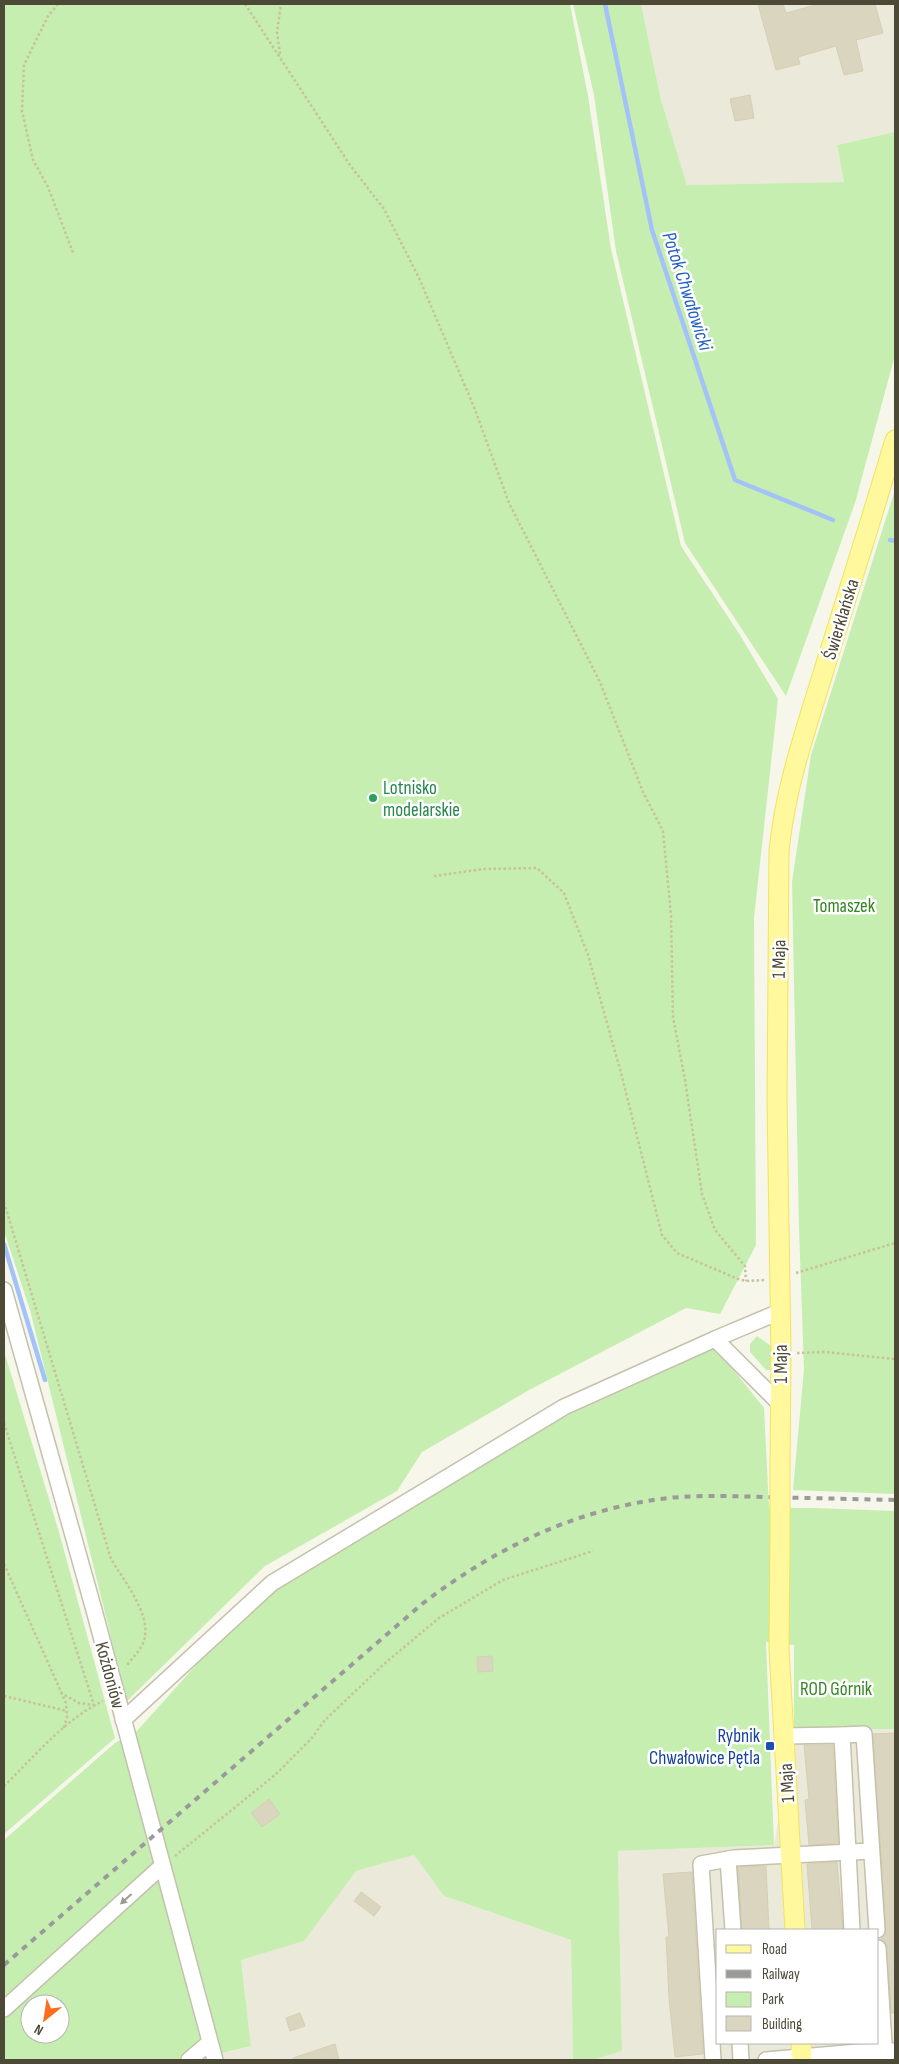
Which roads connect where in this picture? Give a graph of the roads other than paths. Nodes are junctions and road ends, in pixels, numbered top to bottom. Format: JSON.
{"nodes":[{"id":1,"x":895,"y":440,"type":"edge"},
{"id":2,"x":787,"y":797,"type":"joint"},
{"id":3,"x":4,"y":1290,"type":"edge"},
{"id":4,"x":778,"y":1312,"type":"junction"},
{"id":5,"x":715,"y":1338,"type":"junction"},
{"id":6,"x":779,"y":1402,"type":"junction"},
{"id":7,"x":123,"y":1720,"type":"junction"},
{"id":8,"x":842,"y":1735,"type":"junction"},
{"id":9,"x":783,"y":1736,"type":"junction"},
{"id":10,"x":848,"y":1852,"type":"junction"},
{"id":11,"x":871,"y":1852,"type":"junction"},
{"id":12,"x":790,"y":1854,"type":"junction"},
{"id":13,"x":728,"y":1859,"type":"junction"},
{"id":14,"x":162,"y":1866,"type":"junction"},
{"id":15,"x":733,"y":1929,"type":"edge"},
{"id":16,"x":795,"y":1929,"type":"edge"},
{"id":17,"x":852,"y":1929,"type":"edge"},
{"id":18,"x":877,"y":1929,"type":"edge"},
{"id":19,"x":879,"y":1959,"type":"edge"},
{"id":20,"x":4,"y":2009,"type":"edge"},
{"id":21,"x":209,"y":2043,"type":"junction"},
{"id":22,"x":740,"y":2044,"type":"edge"},
{"id":23,"x":858,"y":2052,"type":"edge"},
{"id":24,"x":802,"y":2053,"type":"edge"},
{"id":25,"x":888,"y":2055,"type":"edge"},
{"id":26,"x":189,"y":2060,"type":"edge"},
{"id":27,"x":215,"y":2060,"type":"edge"},
{"id":28,"x":713,"y":2060,"type":"edge"},
{"id":29,"x":741,"y":2060,"type":"edge"},
{"id":30,"x":766,"y":2060,"type":"edge"}],
"edges":[{"from":1,"to":2,"type":"main road","name":"Świerklańska"},
{"from":2,"to":4,"type":"main road","name":"1 Maja"},
{"from":3,"to":7,"type":"street","name":"Kożdoniów"},
{"from":4,"to":5,"type":"street"},
{"from":4,"to":6,"type":"main road","name":"1 Maja"},
{"from":5,"to":6,"type":"street"},
{"from":5,"to":7,"type":"street"},
{"from":6,"to":9,"type":"main road","name":"1 Maja","bridge":true},
{"from":7,"to":14,"type":"street","name":"Kożdoniów"},
{"from":8,"to":9,"type":"street"},
{"from":8,"to":10,"type":"street"},
{"from":8,"to":11,"type":"street"},
{"from":9,"to":12,"type":"main road","name":"1 Maja"},
{"from":10,"to":11,"type":"street"},
{"from":10,"to":12,"type":"street"},
{"from":10,"to":17,"type":"street"},
{"from":11,"to":18,"type":"street"},
{"from":12,"to":13,"type":"street"},
{"from":12,"to":16,"type":"main road","name":"1 Maja"},
{"from":13,"to":15,"type":"street"},
{"from":13,"to":28,"type":"street"},
{"from":14,"to":20,"type":"street","one_way":true},
{"from":14,"to":21,"type":"street","name":"Kożdoniów"},
{"from":19,"to":25,"type":"street"},
{"from":21,"to":26,"type":"street"},
{"from":21,"to":27,"type":"street","name":"Kożdoniów"},
{"from":22,"to":29,"type":"street"},
{"from":23,"to":24,"type":"street"},
{"from":23,"to":25,"type":"street"},
{"from":24,"to":30,"type":"street"}]}
